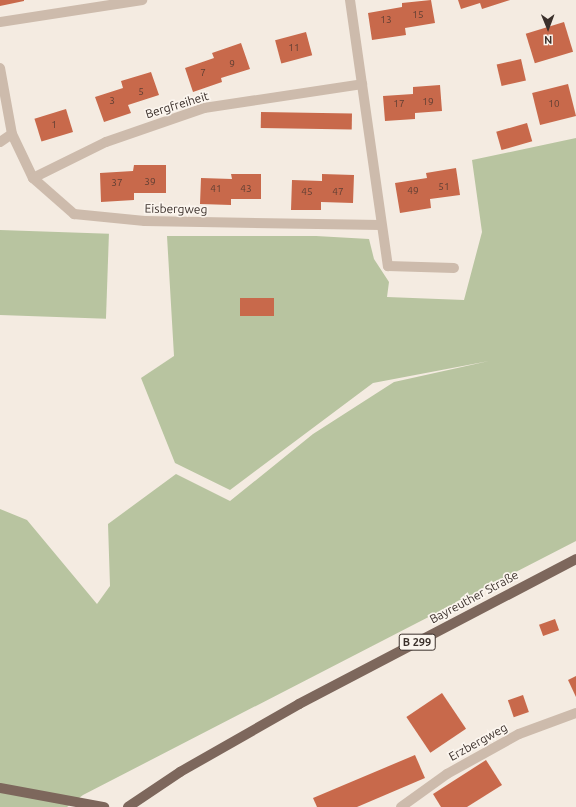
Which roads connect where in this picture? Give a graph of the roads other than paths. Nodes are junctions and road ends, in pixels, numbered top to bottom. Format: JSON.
{"nodes":[{"id":1,"x":142,"y":0,"type":"edge"},
{"id":2,"x":350,"y":0,"type":"edge"},
{"id":3,"x":0,"y":22,"type":"edge"},
{"id":4,"x":0,"y":68,"type":"edge"},
{"id":5,"x":362,"y":84,"type":"junction"},
{"id":6,"x":12,"y":134,"type":"junction"},
{"id":7,"x":0,"y":142,"type":"edge"},
{"id":8,"x":32,"y":178,"type":"junction"},
{"id":9,"x":381,"y":224,"type":"junction"},
{"id":10,"x":454,"y":268,"type":"dead end"},
{"id":11,"x":576,"y":559,"type":"edge"},
{"id":12,"x":576,"y":713,"type":"edge"},
{"id":13,"x":0,"y":788,"type":"edge"},
{"id":14,"x":104,"y":807,"type":"edge"},
{"id":15,"x":128,"y":807,"type":"edge"},
{"id":16,"x":401,"y":807,"type":"edge"}],
"edges":[{"from":1,"to":3,"type":"street"},
{"from":2,"to":5,"type":"street"},
{"from":4,"to":6,"type":"street","name":"Eisbergweg"},
{"from":5,"to":8,"type":"street","name":"Bergfreiheit"},
{"from":5,"to":9,"type":"street"},
{"from":6,"to":7,"type":"street"},
{"from":6,"to":8,"type":"street","name":"Eisbergweg"},
{"from":8,"to":9,"type":"street","name":"Eisbergweg"},
{"from":9,"to":10,"type":"street"},
{"from":11,"to":15,"type":"main road","name":"Bayreuther Straße","number":"B 299"},
{"from":12,"to":16,"type":"street","name":"Erzbergweg"},
{"from":13,"to":14,"type":"main road"}]}
